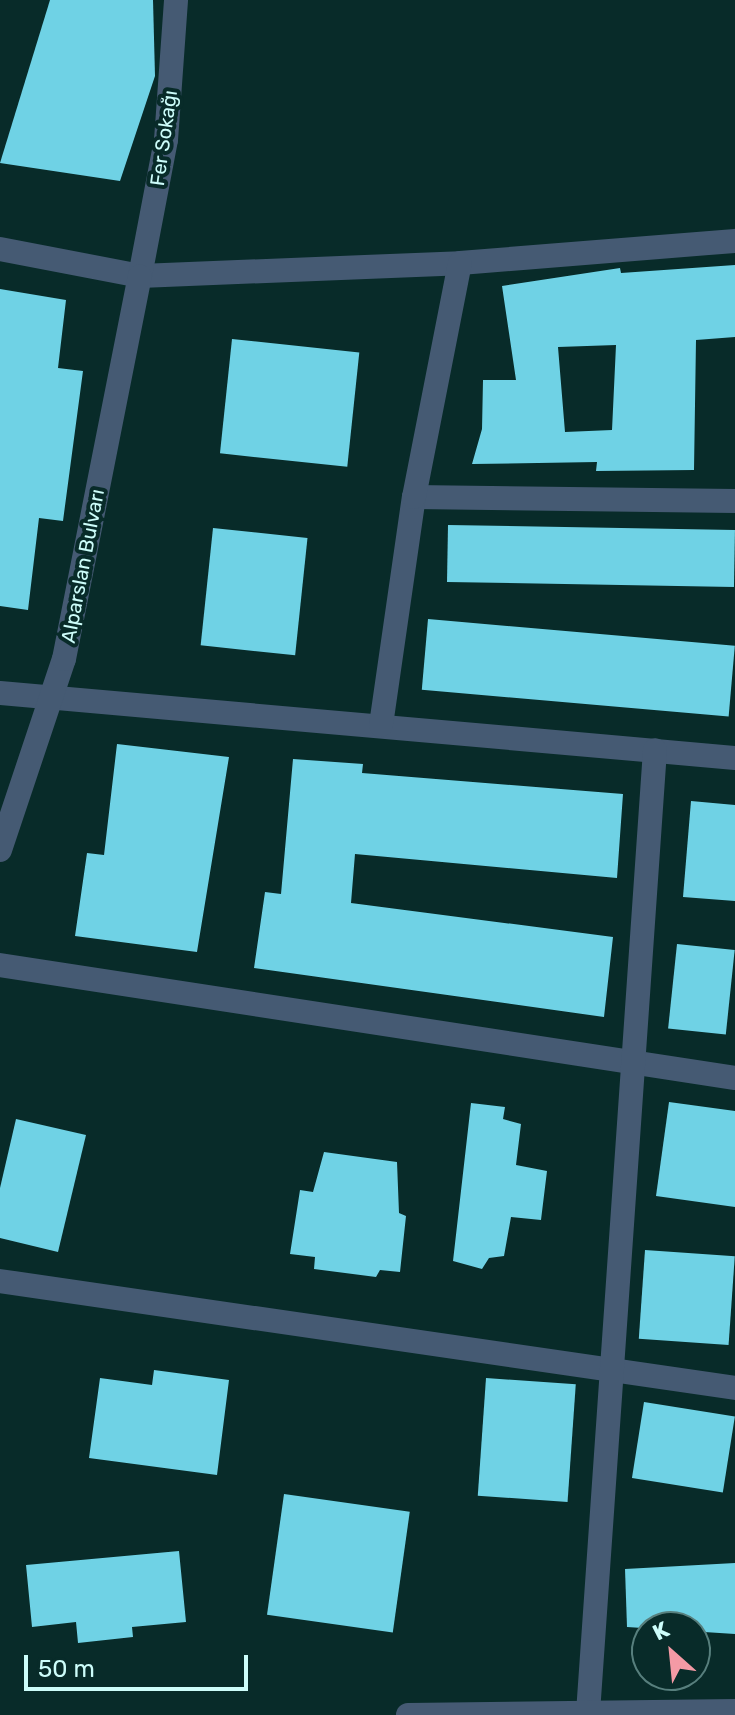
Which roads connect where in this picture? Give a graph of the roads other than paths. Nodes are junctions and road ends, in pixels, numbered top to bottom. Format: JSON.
{"nodes":[{"id":1,"x":176,"y":0,"type":"edge"},
{"id":2,"x":735,"y":241,"type":"edge"},
{"id":3,"x":0,"y":249,"type":"edge"},
{"id":4,"x":460,"y":263,"type":"junction"},
{"id":5,"x":140,"y":276,"type":"junction"},
{"id":6,"x":414,"y":497,"type":"junction"},
{"id":7,"x":735,"y":501,"type":"edge"},
{"id":8,"x":0,"y":693,"type":"edge"},
{"id":9,"x":52,"y":700,"type":"junction"},
{"id":10,"x":381,"y":725,"type":"junction"},
{"id":11,"x":655,"y":750,"type":"junction"},
{"id":12,"x":735,"y":758,"type":"edge"},
{"id":13,"x":0,"y":850,"type":"edge"},
{"id":14,"x":0,"y":965,"type":"edge"},
{"id":15,"x":633,"y":1062,"type":"junction"},
{"id":16,"x":735,"y":1078,"type":"edge"},
{"id":17,"x":0,"y":1281,"type":"edge"},
{"id":18,"x":612,"y":1371,"type":"junction"},
{"id":19,"x":735,"y":1388,"type":"edge"},
{"id":20,"x":735,"y":1711,"type":"edge"},
{"id":21,"x":588,"y":1713,"type":"junction"},
{"id":22,"x":408,"y":1715,"type":"edge"}],
"edges":[{"from":1,"to":5,"type":"street","name":"Fer Sokağı"},
{"from":2,"to":4,"type":"street"},
{"from":3,"to":5,"type":"street"},
{"from":4,"to":5,"type":"street"},
{"from":4,"to":6,"type":"street"},
{"from":5,"to":9,"type":"street","name":"Alparslan Bulvarı"},
{"from":6,"to":7,"type":"street"},
{"from":6,"to":10,"type":"street"},
{"from":8,"to":9,"type":"street"},
{"from":9,"to":10,"type":"street"},
{"from":9,"to":13,"type":"street","name":"Alparslan Bulvarı"},
{"from":10,"to":11,"type":"street"},
{"from":11,"to":12,"type":"street"},
{"from":11,"to":15,"type":"street"},
{"from":14,"to":15,"type":"street"},
{"from":15,"to":16,"type":"street"},
{"from":15,"to":18,"type":"street"},
{"from":17,"to":18,"type":"street"},
{"from":18,"to":19,"type":"street"},
{"from":18,"to":21,"type":"street"},
{"from":20,"to":21,"type":"street"},
{"from":21,"to":22,"type":"street"}]}
